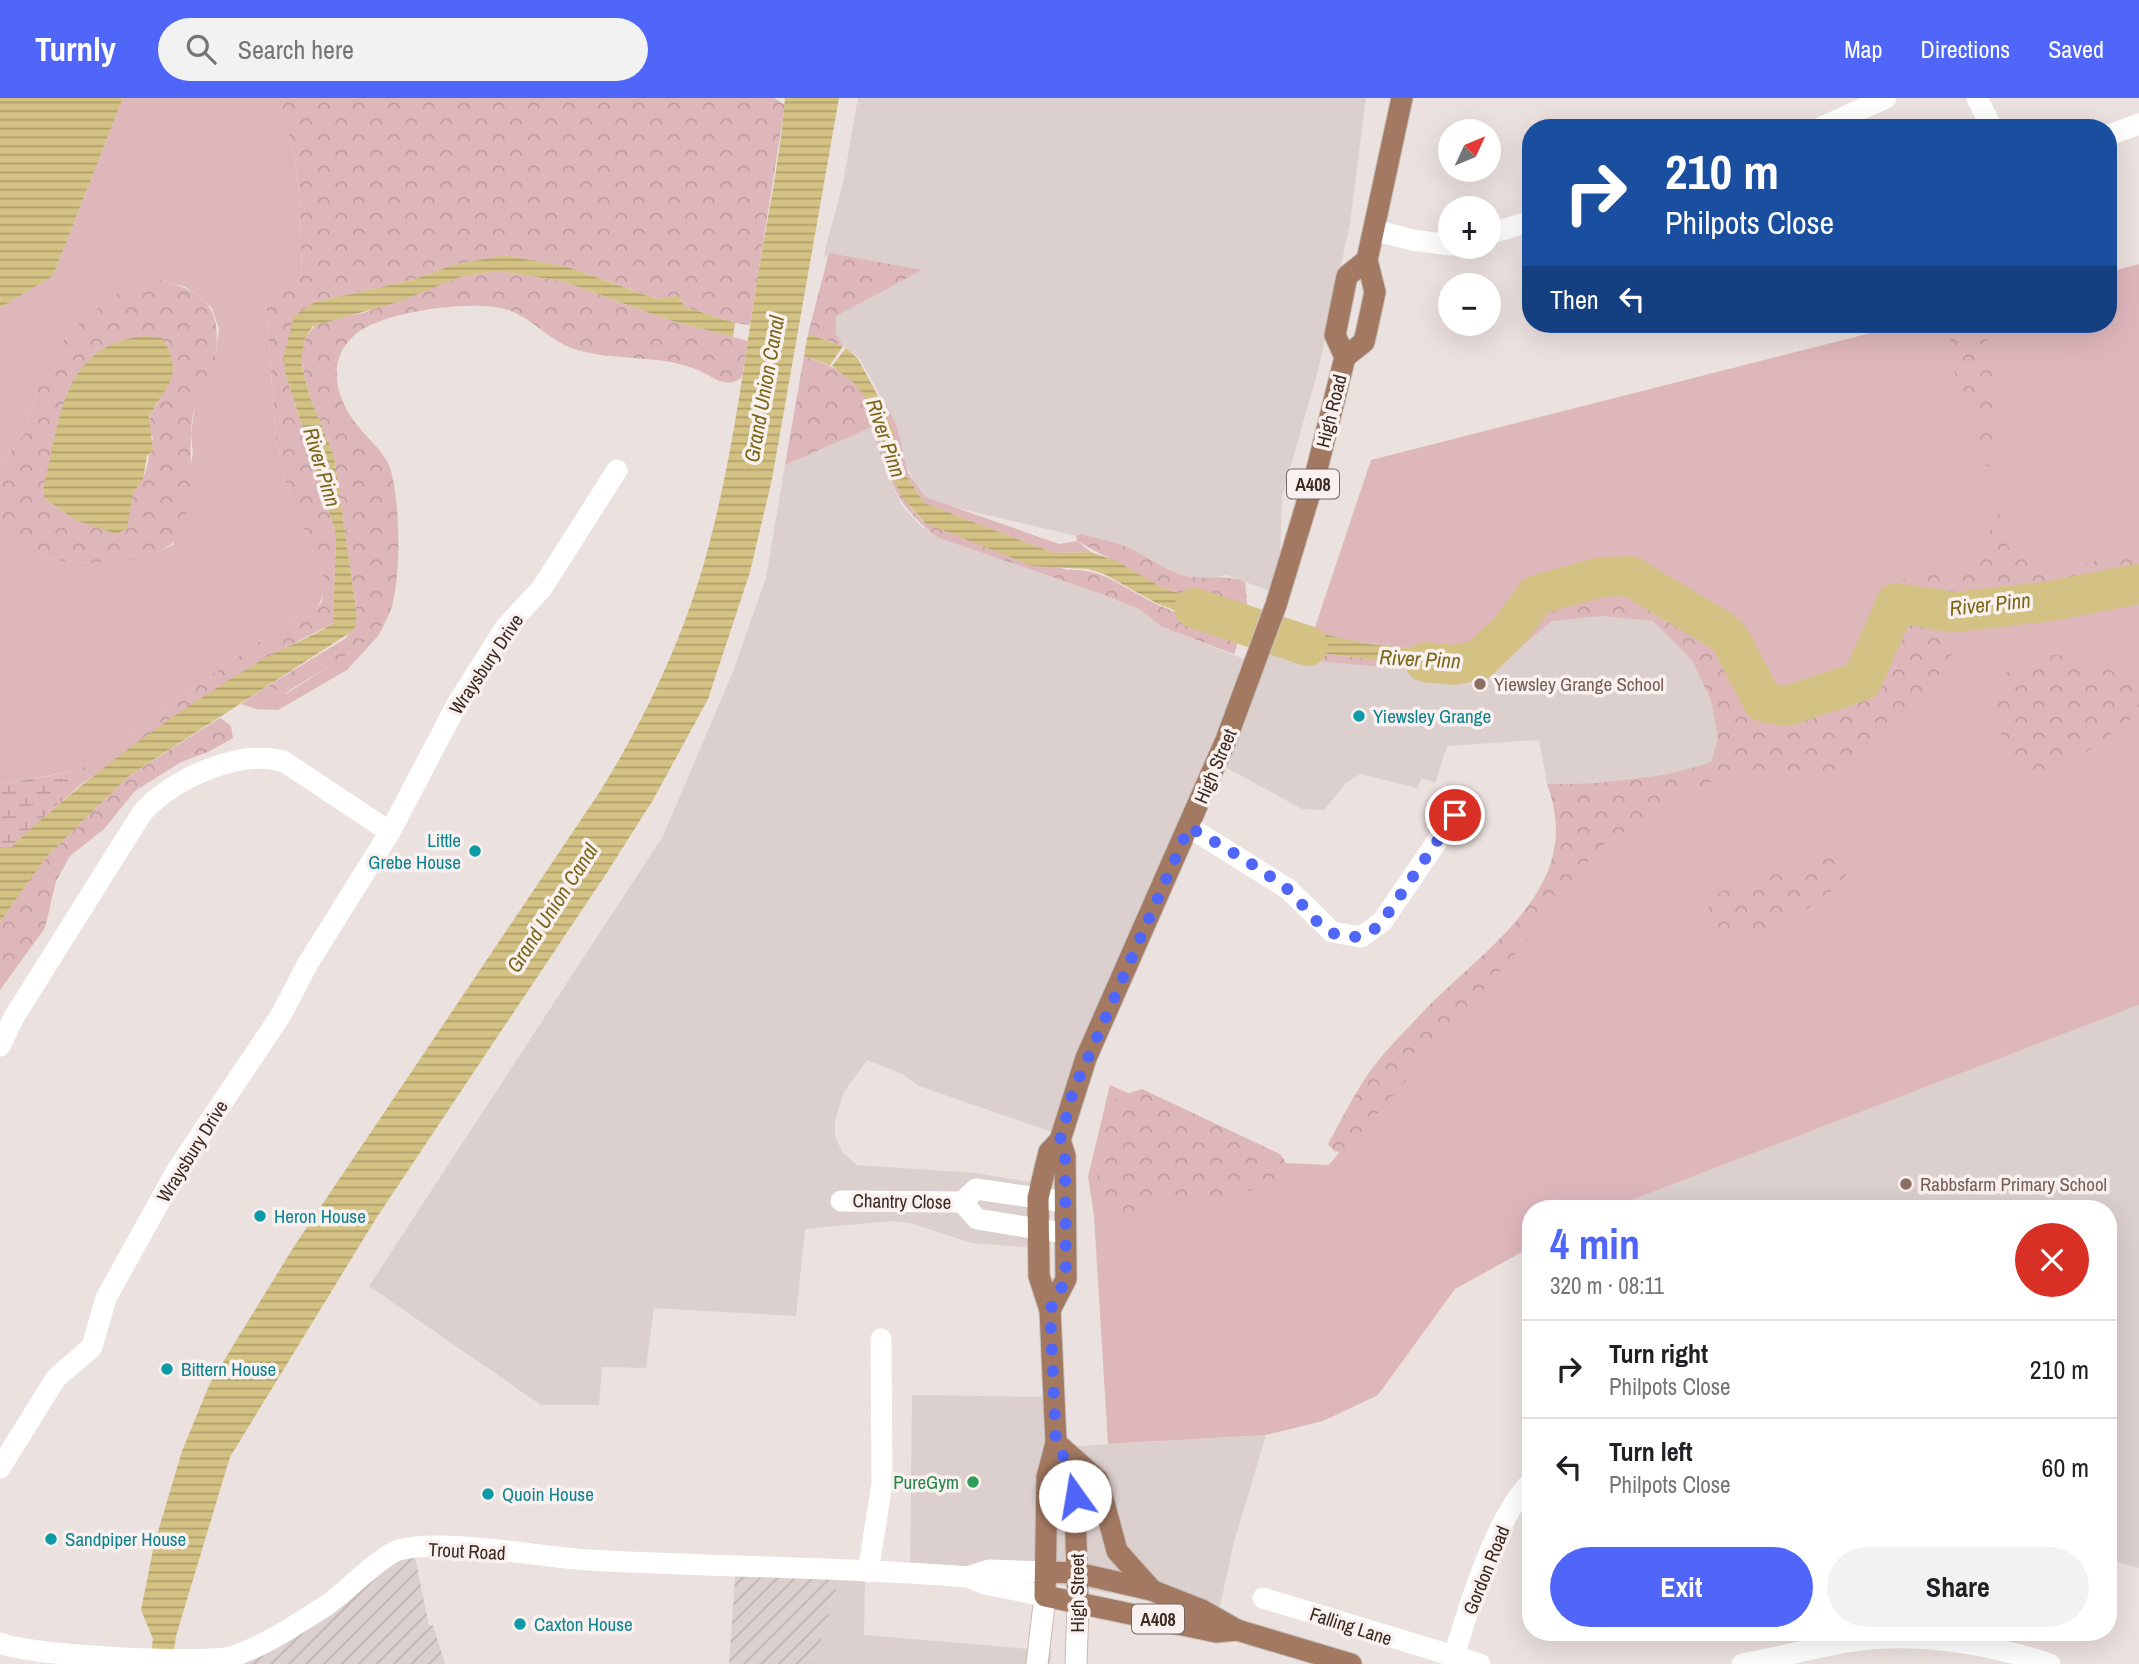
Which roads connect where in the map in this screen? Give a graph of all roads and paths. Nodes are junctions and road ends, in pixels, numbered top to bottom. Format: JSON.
{"nodes":[{"id":1,"x":1402,"y":98,"type":"edge"},
{"id":2,"x":1886,"y":98,"type":"edge"},
{"id":3,"x":1977,"y":98,"type":"edge"},
{"id":4,"x":1840,"y":119,"type":"edge"},
{"id":5,"x":1988,"y":119,"type":"edge"},
{"id":6,"x":2139,"y":124,"type":"edge"},
{"id":7,"x":2117,"y":132,"type":"edge"},
{"id":8,"x":1522,"y":224,"type":"edge"},
{"id":9,"x":1374,"y":230,"type":"junction"},
{"id":10,"x":1501,"y":230,"type":"edge"},
{"id":11,"x":1438,"y":243,"type":"edge"},
{"id":12,"x":1367,"y":260,"type":"junction"},
{"id":13,"x":1345,"y":357,"type":"junction"},
{"id":14,"x":617,"y":470,"type":"dead end"},
{"id":15,"x":1256,"y":662,"type":"joint"},
{"id":16,"x":1455,"y":815,"type":"dead end"},
{"id":17,"x":1189,"y":827,"type":"junction"},
{"id":18,"x":390,"y":832,"type":"junction"},
{"id":19,"x":0,"y":1046,"type":"edge"},
{"id":20,"x":1060,"y":1140,"type":"junction"},
{"id":21,"x":1038,"y":1198,"type":"junction"},
{"id":22,"x":841,"y":1201,"type":"dead end"},
{"id":23,"x":962,"y":1202,"type":"junction"},
{"id":24,"x":1065,"y":1202,"type":"junction"},
{"id":25,"x":1037,"y":1230,"type":"junction"},
{"id":26,"x":1064,"y":1233,"type":"junction"},
{"id":27,"x":1050,"y":1310,"type":"junction"},
{"id":28,"x":881,"y":1339,"type":"dead end"},
{"id":29,"x":1056,"y":1443,"type":"junction"},
{"id":30,"x":0,"y":1468,"type":"edge"},
{"id":31,"x":1522,"y":1491,"type":"edge"},
{"id":32,"x":868,"y":1572,"type":"junction"},
{"id":33,"x":1048,"y":1572,"type":"junction"},
{"id":34,"x":1078,"y":1573,"type":"junction"},
{"id":35,"x":968,"y":1577,"type":"junction"},
{"id":36,"x":1151,"y":1590,"type":"junction"},
{"id":37,"x":1045,"y":1596,"type":"junction"},
{"id":38,"x":1263,"y":1598,"type":"dead end"},
{"id":39,"x":1078,"y":1604,"type":"junction"},
{"id":40,"x":1237,"y":1630,"type":"junction"},
{"id":41,"x":1860,"y":1641,"type":"edge"},
{"id":42,"x":1934,"y":1641,"type":"edge"},
{"id":43,"x":0,"y":1643,"type":"edge"},
{"id":44,"x":1453,"y":1661,"type":"edge"},
{"id":45,"x":1037,"y":1664,"type":"edge"},
{"id":46,"x":1076,"y":1664,"type":"edge"},
{"id":47,"x":1351,"y":1664,"type":"edge"},
{"id":48,"x":1480,"y":1664,"type":"edge"},
{"id":49,"x":1742,"y":1664,"type":"edge"},
{"id":50,"x":2050,"y":1664,"type":"edge"}],
"edges":[{"from":1,"to":9,"type":"main road","name":"High Road","number":"A408"},
{"from":2,"to":4,"type":"street"},
{"from":3,"to":5,"type":"street"},
{"from":6,"to":7,"type":"street"},
{"from":8,"to":10,"type":"street"},
{"from":9,"to":11,"type":"street"},
{"from":9,"to":12,"type":"main road","name":"High Road","number":"A408"},
{"from":12,"to":13,"type":"main road"},
{"from":12,"to":13,"type":"main road","name":"High Road","number":"A408"},
{"from":13,"to":15,"type":"main road","name":"High Road","number":"A408"},
{"from":14,"to":18,"type":"street","name":"Wraysbury Drive"},
{"from":15,"to":17,"type":"main road","name":"High Street","number":"A408"},
{"from":16,"to":17,"type":"street"},
{"from":17,"to":20,"type":"main road","name":"High Street","number":"A408"},
{"from":18,"to":19,"type":"street"},
{"from":18,"to":30,"type":"street","name":"Wraysbury Drive"},
{"from":20,"to":21,"type":"main road","name":"High Street","number":"A408"},
{"from":20,"to":24,"type":"main road","name":"High Street","number":"A408"},
{"from":21,"to":23,"type":"street"},
{"from":21,"to":24,"type":"street"},
{"from":21,"to":25,"type":"main road","name":"High Street","number":"A408"},
{"from":22,"to":23,"type":"street","name":"Chantry Close"},
{"from":23,"to":25,"type":"street"},
{"from":24,"to":26,"type":"main road","name":"High Street","number":"A408"},
{"from":25,"to":26,"type":"street"},
{"from":25,"to":27,"type":"main road","name":"High Street","number":"A408"},
{"from":26,"to":27,"type":"main road","name":"High Street","number":"A408"},
{"from":27,"to":29,"type":"main road","name":"High Street","number":"A408"},
{"from":28,"to":32,"type":"street"},
{"from":29,"to":33,"type":"main road","name":"High Street","number":"A408"},
{"from":29,"to":34,"type":"main road","name":"High Street","number":"A408"},
{"from":29,"to":36,"type":"main road"},
{"from":31,"to":44,"type":"street","name":"Gordon Road"},
{"from":32,"to":35,"type":"street","name":"Trout Road"},
{"from":32,"to":43,"type":"street","name":"Trout Road"},
{"from":33,"to":34,"type":"main road","name":"Falling Lane","number":"A408"},
{"from":33,"to":35,"type":"street"},
{"from":33,"to":37,"type":"main road","name":"High Street","number":"A408"},
{"from":34,"to":36,"type":"main road","name":"Falling Lane","number":"A408"},
{"from":34,"to":39,"type":"main road","name":"High Street","number":"A408"},
{"from":35,"to":37,"type":"street"},
{"from":36,"to":40,"type":"main road","name":"Falling Lane","number":"A408"},
{"from":37,"to":39,"type":"main road","name":"Falling Lane","number":"A408"},
{"from":37,"to":45,"type":"street","name":"High Street"},
{"from":38,"to":44,"type":"street","name":"Falling Lane"},
{"from":39,"to":40,"type":"main road","name":"Falling Lane","number":"A408"},
{"from":39,"to":46,"type":"street","name":"High Street"},
{"from":40,"to":47,"type":"main road","name":"Falling Lane","number":"A408"},
{"from":41,"to":49,"type":"street"},
{"from":42,"to":50,"type":"street"},
{"from":44,"to":48,"type":"street","name":"Falling Lane"}]}
